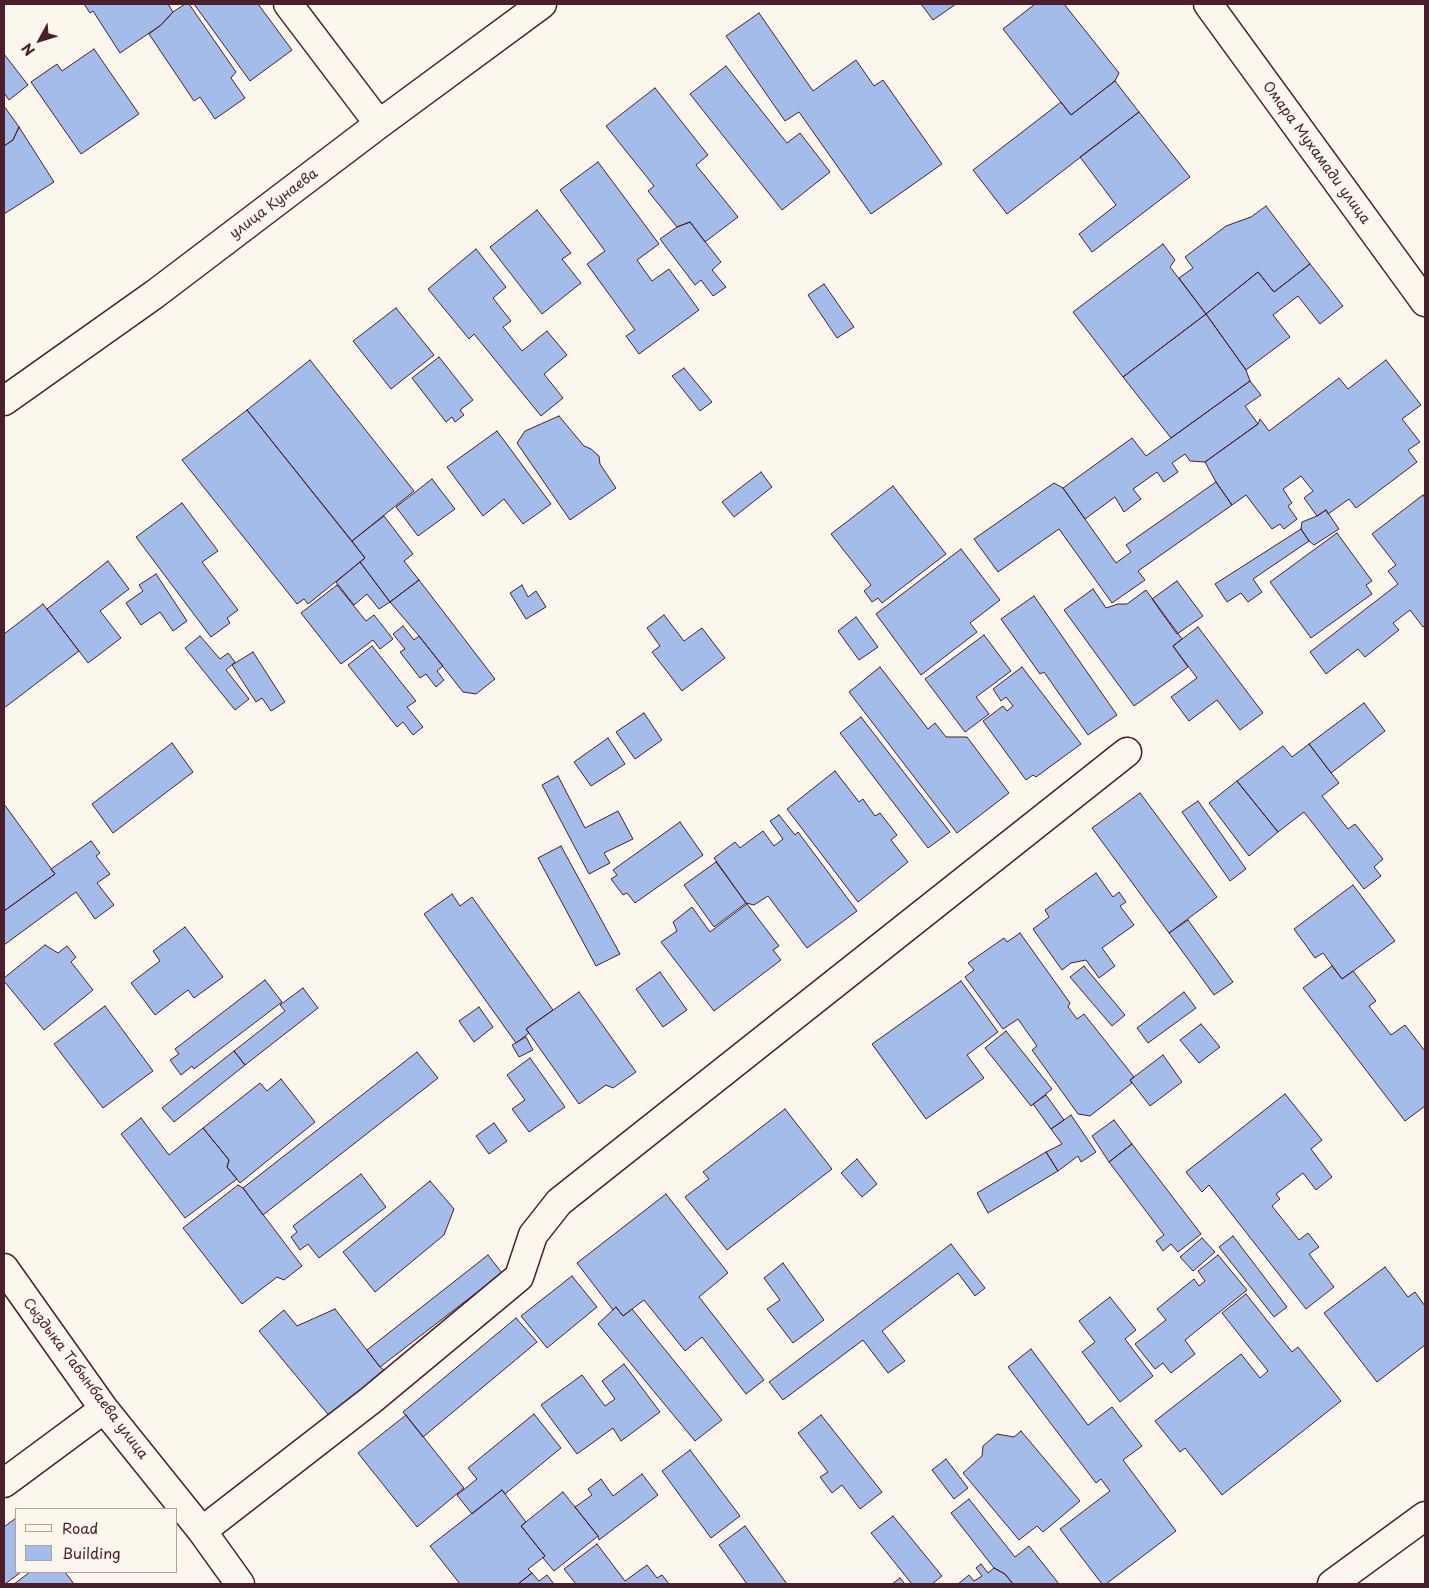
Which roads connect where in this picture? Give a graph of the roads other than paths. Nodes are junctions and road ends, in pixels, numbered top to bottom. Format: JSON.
{"nodes":[{"id":1,"x":288,"y":4,"type":"edge"},
{"id":2,"x":542,"y":4,"type":"edge"},
{"id":3,"x":1208,"y":4,"type":"edge"},
{"id":4,"x":378,"y":124,"type":"junction"},
{"id":5,"x":1425,"y":302,"type":"edge"},
{"id":6,"x":4,"y":401,"type":"edge"},
{"id":7,"x":1126,"y":752,"type":"dead end"},
{"id":8,"x":4,"y":1268,"type":"edge"},
{"id":9,"x":104,"y":1409,"type":"junction"},
{"id":10,"x":4,"y":1483,"type":"edge"},
{"id":11,"x":1425,"y":1516,"type":"edge"},
{"id":12,"x":202,"y":1531,"type":"junction"},
{"id":13,"x":240,"y":1584,"type":"edge"},
{"id":14,"x":1332,"y":1584,"type":"edge"}],
"edges":[{"from":1,"to":4,"type":"street"},
{"from":2,"to":4,"type":"street","name":"улица Кунаева"},
{"from":3,"to":5,"type":"street","name":"Омара Мухамади улица"},
{"from":4,"to":6,"type":"street","name":"улица Кунаева"},
{"from":7,"to":12,"type":"street"},
{"from":8,"to":9,"type":"street","name":"Сыздыка Табынбаева улица"},
{"from":9,"to":10,"type":"street"},
{"from":9,"to":12,"type":"street","name":"Сыздыка Табынбаева улица"},
{"from":11,"to":14,"type":"street"},
{"from":12,"to":13,"type":"street","name":"Сыздыка Табынбаева улица"}]}
